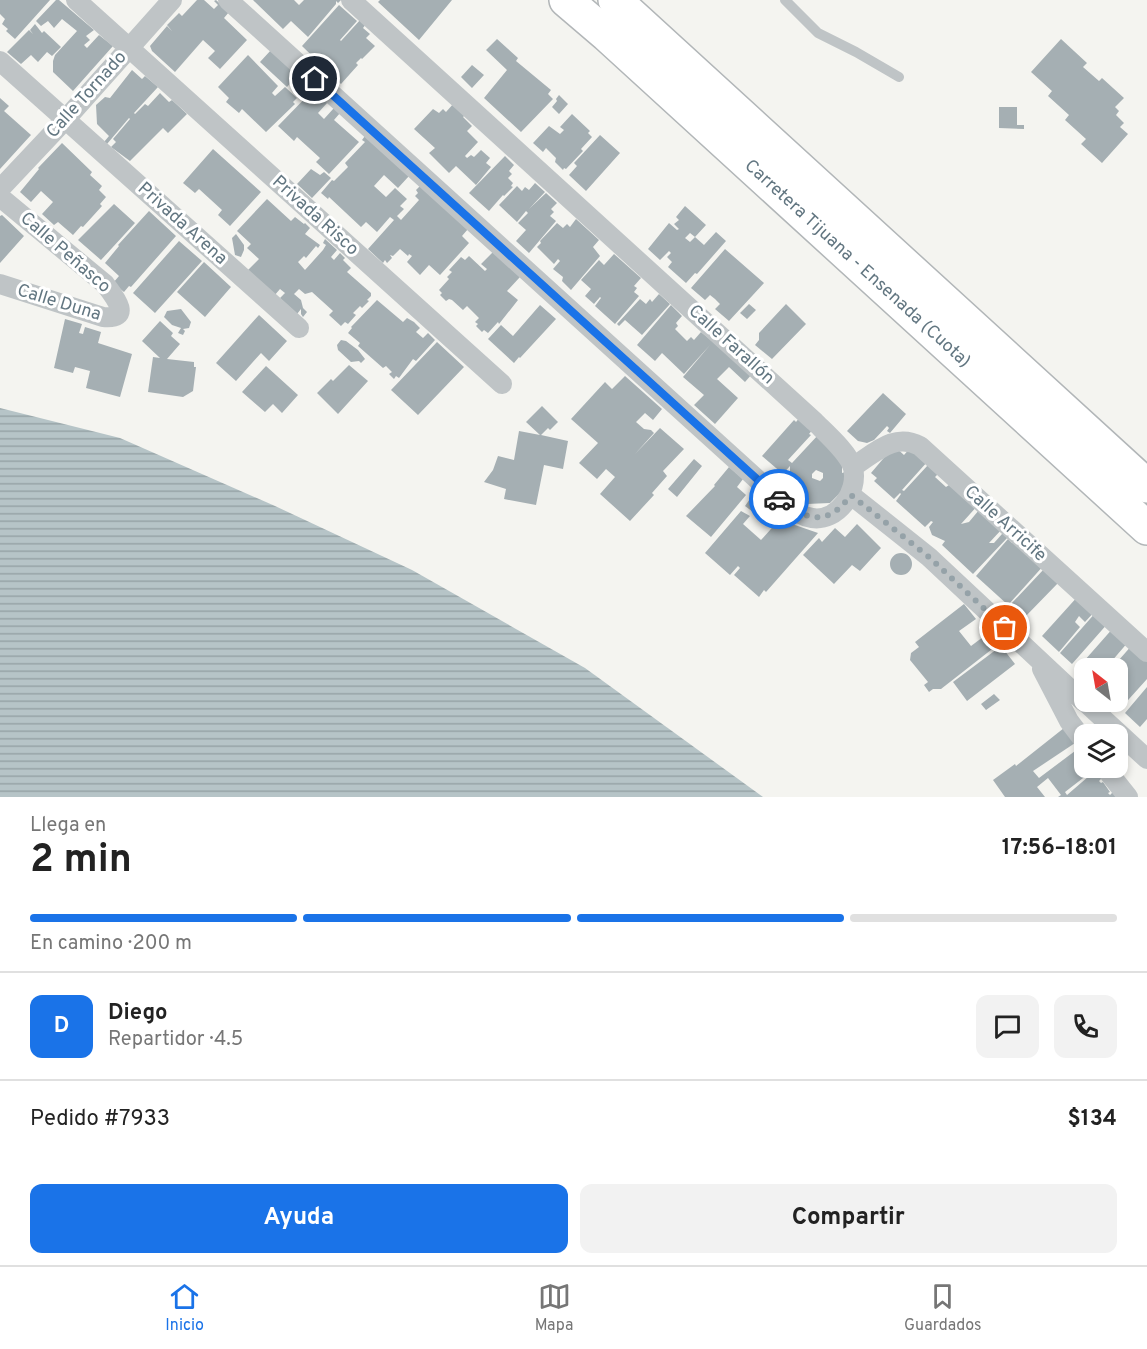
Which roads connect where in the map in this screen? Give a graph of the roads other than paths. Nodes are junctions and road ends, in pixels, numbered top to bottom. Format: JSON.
{"nodes":[{"id":1,"x":76,"y":0,"type":"edge"},
{"id":2,"x":172,"y":0,"type":"edge"},
{"id":3,"x":228,"y":0,"type":"edge"},
{"id":4,"x":351,"y":0,"type":"edge"},
{"id":5,"x":566,"y":0,"type":"edge"},
{"id":6,"x":615,"y":0,"type":"edge"},
{"id":7,"x":785,"y":0,"type":"edge"},
{"id":8,"x":129,"y":48,"type":"junction"},
{"id":9,"x":0,"y":61,"type":"edge"},
{"id":10,"x":898,"y":77,"type":"dead end"},
{"id":11,"x":65,"y":120,"type":"junction"},
{"id":12,"x":0,"y":189,"type":"edge"},
{"id":13,"x":0,"y":197,"type":"edge"},
{"id":14,"x":0,"y":284,"type":"edge"},
{"id":15,"x":118,"y":314,"type":"joint"},
{"id":16,"x":299,"y":328,"type":"dead end"},
{"id":17,"x":502,"y":384,"type":"dead end"},
{"id":18,"x":853,"y":467,"type":"junction"},
{"id":19,"x":1147,"y":486,"type":"edge"},
{"id":20,"x":851,"y":495,"type":"junction"},
{"id":21,"x":1147,"y":528,"type":"edge"},
{"id":22,"x":1147,"y":652,"type":"edge"},
{"id":23,"x":1035,"y":656,"type":"junction"},
{"id":24,"x":1074,"y":692,"type":"edge"},
{"id":25,"x":1096,"y":712,"type":"edge"},
{"id":26,"x":1074,"y":727,"type":"edge"},
{"id":27,"x":1147,"y":759,"type":"edge"},
{"id":28,"x":1113,"y":778,"type":"edge"},
{"id":29,"x":1128,"y":797,"type":"edge"}],
"edges":[{"from":1,"to":8,"type":"street","name":"Privada Risco"},
{"from":2,"to":8,"type":"street","name":"Calle Tornado"},
{"from":3,"to":20,"type":"street"},
{"from":4,"to":18,"type":"street","name":"Calle Farallón"},
{"from":5,"to":21,"type":"highway","name":"Carretera Tijuana - Ensenada (Cuota)"},
{"from":6,"to":19,"type":"highway","name":"Carretera Tijuana - Ensenada (Cuota)"},
{"from":7,"to":10,"type":"lane"},
{"from":8,"to":11,"type":"street","name":"Calle Tornado"},
{"from":8,"to":17,"type":"street","name":"Privada Risco"},
{"from":9,"to":11,"type":"street","name":"Privada Arena"},
{"from":11,"to":12,"type":"street","name":"Calle Tornado"},
{"from":11,"to":16,"type":"street","name":"Privada Arena"},
{"from":13,"to":15,"type":"street","name":"Calle Peñasco"},
{"from":14,"to":15,"type":"street","name":"Calle Duna"},
{"from":18,"to":20,"type":"street"},
{"from":18,"to":22,"type":"street","name":"Calle Arricife"},
{"from":20,"to":23,"type":"street"},
{"from":23,"to":24,"type":"street"},
{"from":23,"to":26,"type":"street"},
{"from":25,"to":27,"type":"street"},
{"from":28,"to":29,"type":"street"}]}
